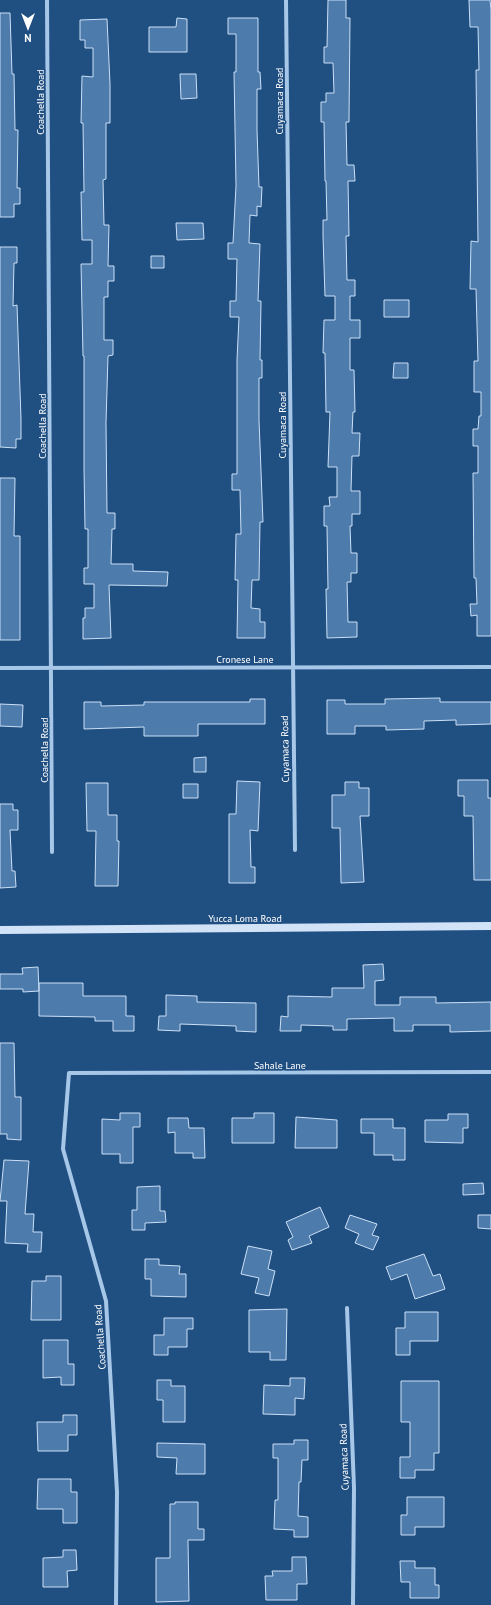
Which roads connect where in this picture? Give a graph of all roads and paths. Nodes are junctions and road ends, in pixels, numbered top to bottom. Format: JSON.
{"nodes":[{"id":1,"x":47,"y":0,"type":"edge"},
{"id":2,"x":286,"y":0,"type":"edge"},
{"id":3,"x":292,"y":667,"type":"junction"},
{"id":4,"x":491,"y":667,"type":"edge"},
{"id":5,"x":0,"y":668,"type":"edge"},
{"id":6,"x":51,"y":668,"type":"junction"},
{"id":7,"x":295,"y":850,"type":"dead end"},
{"id":8,"x":52,"y":852,"type":"dead end"},
{"id":9,"x":491,"y":926,"type":"edge"},
{"id":10,"x":0,"y":930,"type":"edge"},
{"id":11,"x":491,"y":1072,"type":"edge"},
{"id":12,"x":69,"y":1073,"type":"joint"},
{"id":13,"x":347,"y":1308,"type":"dead end"},
{"id":14,"x":116,"y":1605,"type":"edge"},
{"id":15,"x":353,"y":1605,"type":"edge"}],
"edges":[{"from":1,"to":6,"type":"street","name":"Coachella Road"},
{"from":2,"to":3,"type":"street","name":"Cuyamaca Road"},
{"from":3,"to":4,"type":"street","name":"Cronese Lane"},
{"from":3,"to":6,"type":"street","name":"Cronese Lane"},
{"from":3,"to":7,"type":"street","name":"Cuyamaca Road"},
{"from":5,"to":6,"type":"street","name":"Cronese Lane"},
{"from":6,"to":8,"type":"street","name":"Coachella Road"},
{"from":9,"to":10,"type":"main road","name":"Yucca Loma Road"},
{"from":11,"to":12,"type":"street","name":"Sahale Lane"},
{"from":12,"to":14,"type":"street","name":"Coachella Road"},
{"from":13,"to":15,"type":"street","name":"Cuyamaca Road"}]}
